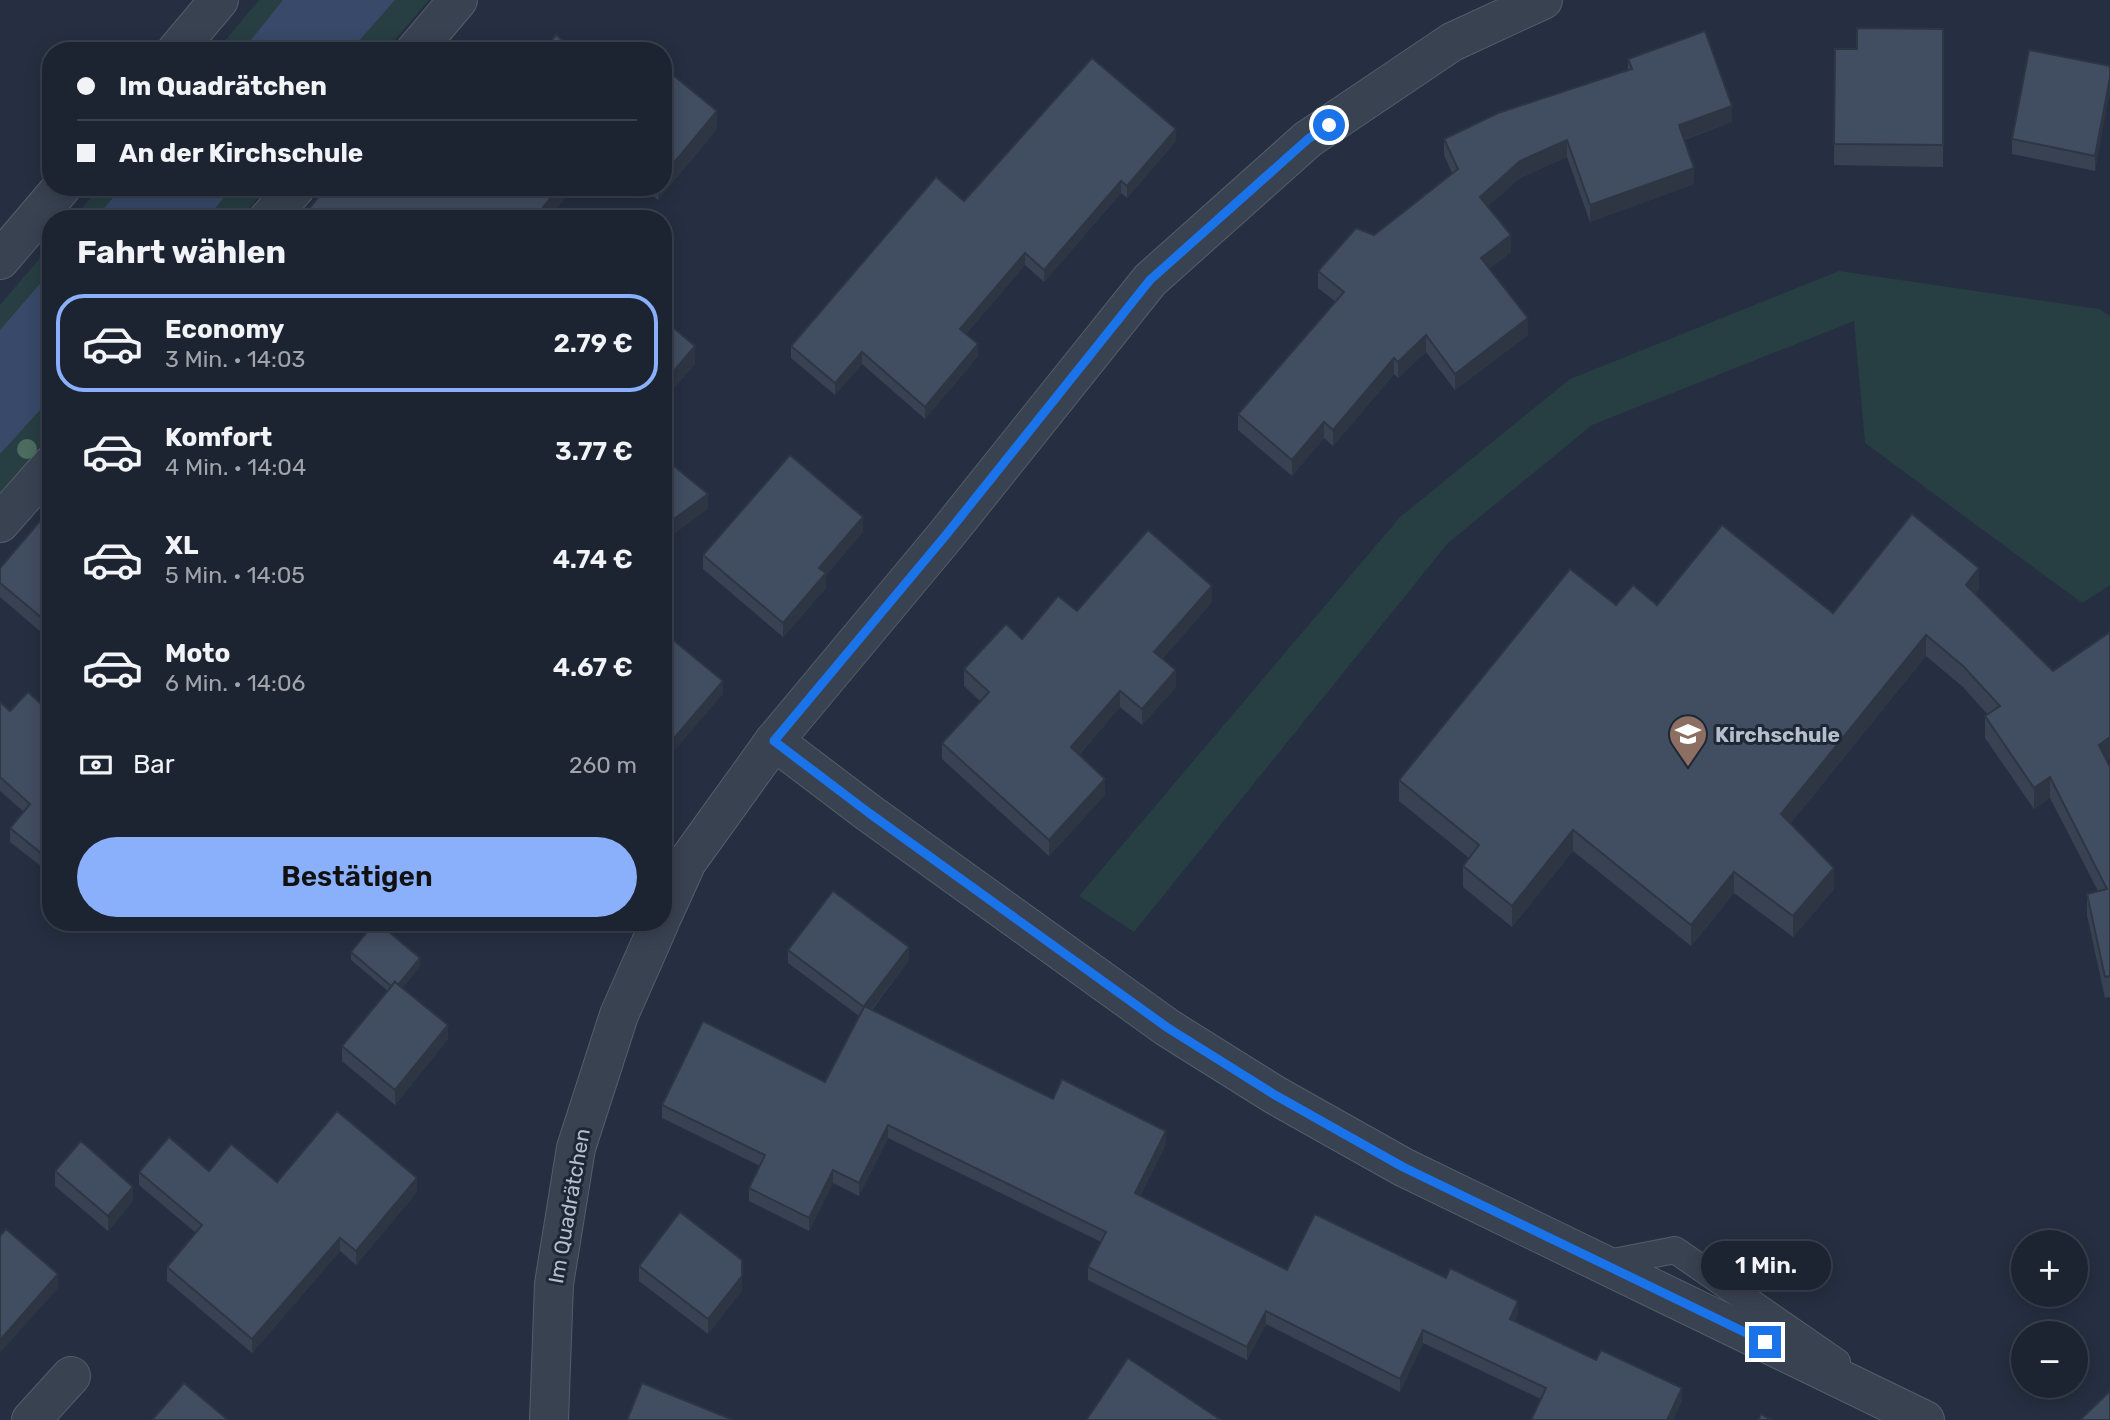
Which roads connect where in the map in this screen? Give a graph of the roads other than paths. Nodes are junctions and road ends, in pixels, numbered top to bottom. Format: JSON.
{"nodes":[{"id":1,"x":219,"y":0,"type":"edge"},
{"id":2,"x":458,"y":0,"type":"edge"},
{"id":3,"x":1543,"y":0,"type":"edge"},
{"id":4,"x":184,"y":42,"type":"edge"},
{"id":5,"x":423,"y":42,"type":"edge"},
{"id":6,"x":54,"y":196,"type":"edge"},
{"id":7,"x":288,"y":196,"type":"edge"},
{"id":8,"x":42,"y":210,"type":"edge"},
{"id":9,"x":276,"y":210,"type":"edge"},
{"id":10,"x":42,"y":211,"type":"edge"},
{"id":11,"x":0,"y":260,"type":"edge"},
{"id":12,"x":42,"y":475,"type":"edge"},
{"id":13,"x":0,"y":523,"type":"edge"},
{"id":14,"x":774,"y":741,"type":"junction"},
{"id":15,"x":672,"y":895,"type":"edge"},
{"id":16,"x":656,"y":931,"type":"edge"},
{"id":17,"x":71,"y":1376,"type":"dead end"},
{"id":18,"x":1918,"y":1416,"type":"edge"},
{"id":19,"x":30,"y":1420,"type":"edge"},
{"id":20,"x":549,"y":1420,"type":"edge"}],
"edges":[{"from":1,"to":4,"type":"street"},
{"from":2,"to":5,"type":"street"},
{"from":3,"to":14,"type":"street"},
{"from":6,"to":8,"type":"street"},
{"from":7,"to":9,"type":"street"},
{"from":10,"to":11,"type":"street"},
{"from":12,"to":13,"type":"street"},
{"from":14,"to":15,"type":"street"},
{"from":14,"to":18,"type":"street"},
{"from":16,"to":20,"type":"street","name":"Im Quadrätchen"},
{"from":17,"to":19,"type":"street"}]}
